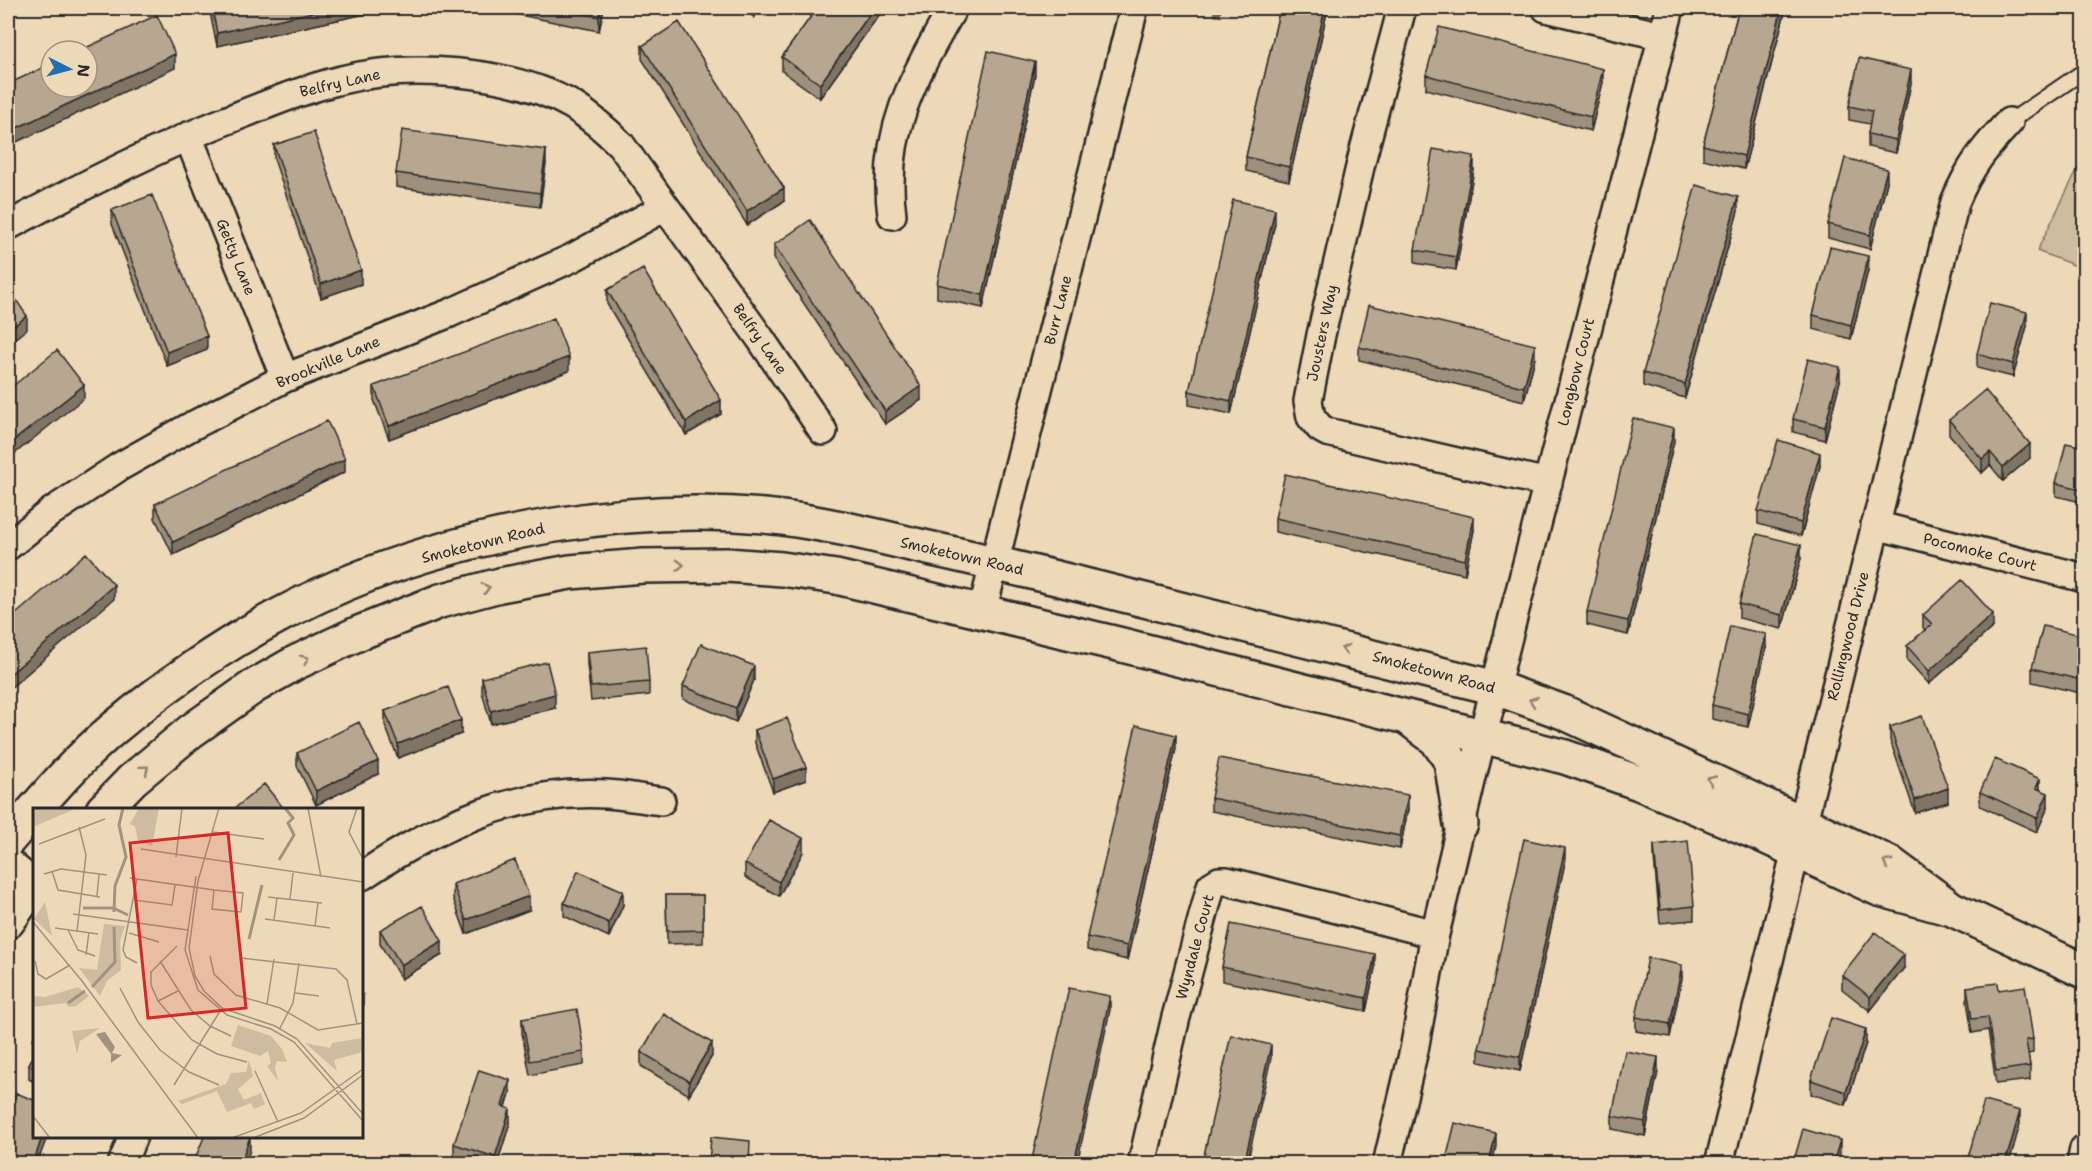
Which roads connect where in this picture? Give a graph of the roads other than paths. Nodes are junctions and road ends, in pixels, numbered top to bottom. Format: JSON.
{"nodes":[{"id":1,"x":953,"y":8,"type":"edge"},
{"id":2,"x":1134,"y":8,"type":"edge"},
{"id":3,"x":1402,"y":8,"type":"edge"},
{"id":4,"x":1546,"y":8,"type":"edge"},
{"id":5,"x":1670,"y":8,"type":"edge"},
{"id":6,"x":1662,"y":36,"type":"junction"},
{"id":7,"x":2085,"y":71,"type":"edge"},
{"id":8,"x":2008,"y":122,"type":"joint"},
{"id":9,"x":188,"y":136,"type":"junction"},
{"id":10,"x":665,"y":207,"type":"junction"},
{"id":11,"x":892,"y":215,"type":"dead end"},
{"id":12,"x":8,"y":226,"type":"edge"},
{"id":13,"x":285,"y":378,"type":"junction"},
{"id":14,"x":823,"y":430,"type":"dead end"},
{"id":15,"x":1548,"y":483,"type":"junction"},
{"id":16,"x":1875,"y":525,"type":"junction"},
{"id":17,"x":8,"y":546,"type":"edge"},
{"id":18,"x":994,"y":563,"type":"junction"},
{"id":19,"x":2085,"y":578,"type":"edge"},
{"id":20,"x":982,"y":612,"type":"junction"},
{"id":21,"x":1496,"y":688,"type":"junction"},
{"id":22,"x":1404,"y":716,"type":"junction"},
{"id":23,"x":1483,"y":736,"type":"junction"},
{"id":24,"x":661,"y":801,"type":"dead end"},
{"id":25,"x":36,"y":808,"type":"edge"},
{"id":26,"x":105,"y":808,"type":"edge"},
{"id":27,"x":33,"y":811,"type":"edge"},
{"id":28,"x":1461,"y":824,"type":"junction"},
{"id":29,"x":1799,"y":836,"type":"junction"},
{"id":30,"x":8,"y":840,"type":"edge"},
{"id":31,"x":8,"y":862,"type":"edge"},
{"id":32,"x":363,"y":875,"type":"edge"},
{"id":33,"x":33,"y":883,"type":"edge"},
{"id":34,"x":33,"y":885,"type":"edge"},
{"id":35,"x":8,"y":921,"type":"edge"},
{"id":36,"x":1435,"y":934,"type":"junction"},
{"id":37,"x":2085,"y":971,"type":"edge"},
{"id":38,"x":132,"y":1138,"type":"edge"},
{"id":39,"x":2085,"y":1149,"type":"edge"},
{"id":40,"x":122,"y":1164,"type":"edge"},
{"id":41,"x":1142,"y":1164,"type":"edge"},
{"id":42,"x":1387,"y":1164,"type":"edge"},
{"id":43,"x":1719,"y":1164,"type":"edge"},
{"id":44,"x":2081,"y":1164,"type":"edge"}],
"edges":[{"from":1,"to":11,"type":"street"},
{"from":2,"to":18,"type":"street","name":"Burr Lane"},
{"from":3,"to":15,"type":"street","name":"Jousters Way"},
{"from":4,"to":6,"type":"street"},
{"from":5,"to":6,"type":"street","name":"Longbow Court"},
{"from":6,"to":15,"type":"street","name":"Longbow Court"},
{"from":7,"to":8,"type":"lane"},
{"from":8,"to":16,"type":"street","name":"Rollingwood Drive"},
{"from":9,"to":10,"type":"street","name":"Belfry Lane"},
{"from":9,"to":12,"type":"street","name":"Belfry Lane"},
{"from":9,"to":13,"type":"street","name":"Getty Lane"},
{"from":10,"to":13,"type":"street","name":"Brookville Lane"},
{"from":10,"to":14,"type":"street","name":"Belfry Lane"},
{"from":13,"to":17,"type":"street","name":"Brookville Lane"},
{"from":15,"to":21,"type":"street","name":"Longbow Court"},
{"from":16,"to":19,"type":"street","name":"Pocomoke Court"},
{"from":16,"to":29,"type":"street","name":"Rollingwood Drive"},
{"from":18,"to":20,"type":"street","name":"Burr Lane"},
{"from":21,"to":18,"type":"main road","name":"Smoketown Road","one_way":true},
{"from":18,"to":25,"type":"main road","name":"Smoketown Road"},
{"from":20,"to":22,"type":"main road","name":"Smoketown Road"},
{"from":26,"to":20,"type":"main road","name":"Smoketown Road","one_way":true},
{"from":21,"to":23,"type":"street","name":"Longbow Court"},
{"from":29,"to":21,"type":"main road","name":"Smoketown Road","one_way":true},
{"from":22,"to":23,"type":"main road","name":"Smoketown Road"},
{"from":22,"to":28,"type":"main road"},
{"from":23,"to":28,"type":"street"},
{"from":23,"to":29,"type":"main road","name":"Smoketown Road"},
{"from":24,"to":32,"type":"street"},
{"from":27,"to":30,"type":"main road","name":"Smoketown Road"},
{"from":28,"to":36,"type":"street"},
{"from":29,"to":37,"type":"main road","name":"Smoketown Road"},
{"from":29,"to":43,"type":"street","name":"Rollingwood Drive"},
{"from":31,"to":33,"type":"street"},
{"from":34,"to":35,"type":"main road"},
{"from":36,"to":41,"type":"street","name":"Wyndale Court"},
{"from":36,"to":42,"type":"street"},
{"from":38,"to":40,"type":"street"},
{"from":39,"to":44,"type":"street"}]}
